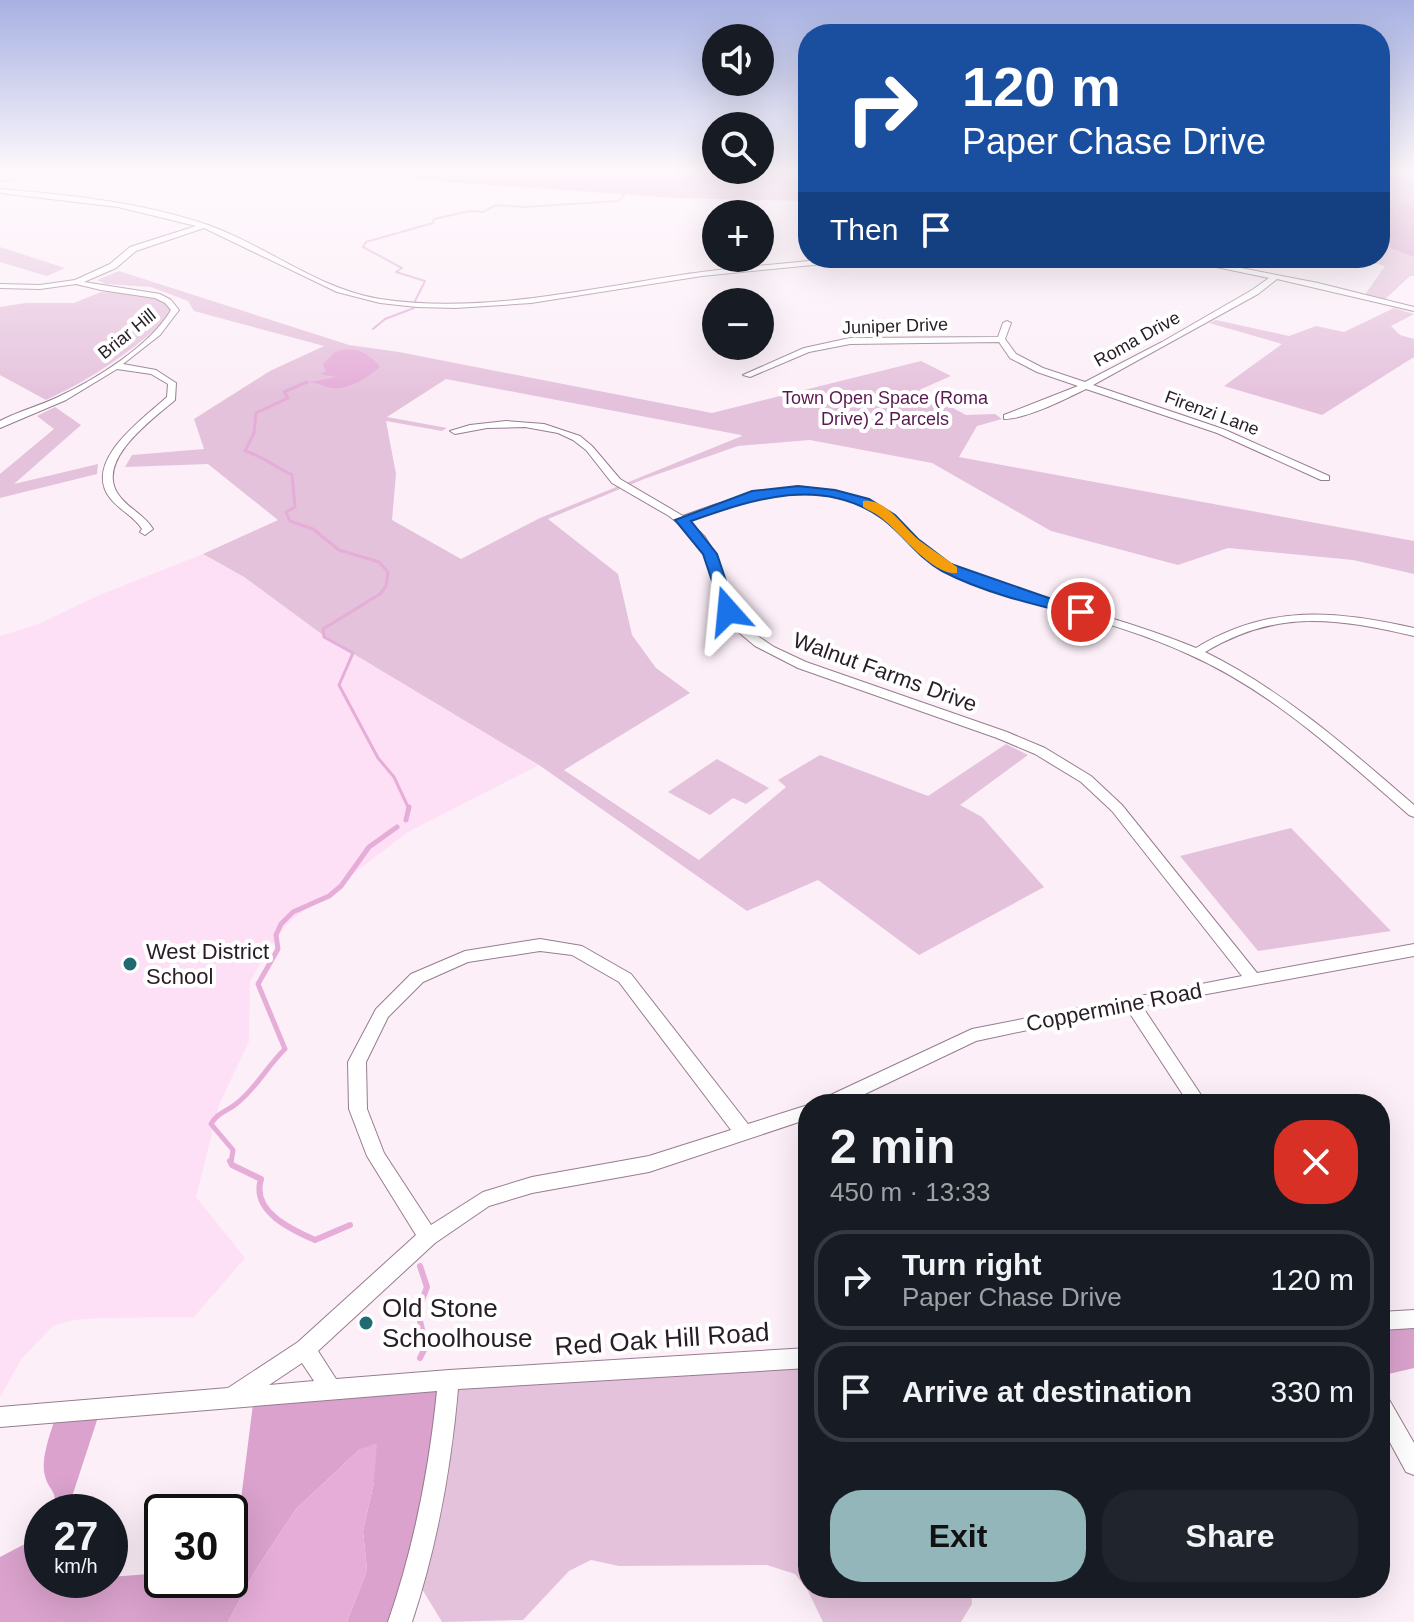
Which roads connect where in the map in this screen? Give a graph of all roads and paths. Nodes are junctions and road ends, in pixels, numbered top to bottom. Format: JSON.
{"nodes":[{"id":1,"x":146,"y":245,"type":"edge"},
{"id":2,"x":244,"y":245,"type":"edge"},
{"id":3,"x":798,"y":264,"type":"edge"},
{"id":4,"x":1229,"y":268,"type":"edge"},
{"id":5,"x":1275,"y":277,"type":"junction"},
{"id":6,"x":77,"y":282,"type":"junction"},
{"id":7,"x":0,"y":286,"type":"edge"},
{"id":8,"x":1414,"y":309,"type":"edge"},
{"id":9,"x":1007,"y":323,"type":"dead end"},
{"id":10,"x":1001,"y":339,"type":"junction"},
{"id":11,"x":117,"y":366,"type":"junction"},
{"id":12,"x":747,"y":375,"type":"dead end"},
{"id":13,"x":1084,"y":386,"type":"junction"},
{"id":14,"x":1007,"y":417,"type":"dead end"},
{"id":15,"x":0,"y":425,"type":"edge"},
{"id":16,"x":455,"y":431,"type":"dead end"},
{"id":17,"x":1325,"y":478,"type":"dead end"},
{"id":18,"x":682,"y":520,"type":"junction"},
{"id":19,"x":145,"y":532,"type":"dead end"},
{"id":20,"x":1414,"y":632,"type":"edge"},
{"id":21,"x":1196,"y":653,"type":"junction"},
{"id":22,"x":1414,"y":812,"type":"edge"},
{"id":23,"x":1414,"y":950,"type":"edge"},
{"id":24,"x":1254,"y":980,"type":"junction"},
{"id":25,"x":1131,"y":1002,"type":"junction"},
{"id":26,"x":849,"y":1094,"type":"edge"},
{"id":27,"x":1191,"y":1094,"type":"edge"},
{"id":28,"x":798,"y":1115,"type":"edge"},
{"id":29,"x":745,"y":1134,"type":"junction"},
{"id":30,"x":428,"y":1237,"type":"junction"},
{"id":31,"x":1414,"y":1319,"type":"edge"},
{"id":32,"x":1390,"y":1320,"type":"edge"},
{"id":33,"x":305,"y":1349,"type":"junction"},
{"id":34,"x":798,"y":1359,"type":"edge"},
{"id":35,"x":449,"y":1380,"type":"junction"},
{"id":36,"x":332,"y":1391,"type":"junction"},
{"id":37,"x":232,"y":1397,"type":"junction"},
{"id":38,"x":0,"y":1417,"type":"edge"},
{"id":39,"x":1390,"y":1421,"type":"edge"},
{"id":40,"x":1414,"y":1464,"type":"edge"},
{"id":41,"x":400,"y":1622,"type":"edge"}],
"edges":[{"from":1,"to":6,"type":"street"},
{"from":2,"to":3,"type":"street"},
{"from":4,"to":5,"type":"street"},
{"from":5,"to":8,"type":"street"},
{"from":5,"to":13,"type":"street","name":"Roma Drive"},
{"from":6,"to":7,"type":"street"},
{"from":6,"to":11,"type":"street","name":"Briar Hill"},
{"from":9,"to":10,"type":"street"},
{"from":10,"to":12,"type":"street","name":"Juniper Drive"},
{"from":10,"to":13,"type":"street","name":"Firenzi Lane"},
{"from":11,"to":15,"type":"street","name":"Briar Hill"},
{"from":11,"to":19,"type":"street"},
{"from":13,"to":14,"type":"street","name":"Roma Drive"},
{"from":13,"to":17,"type":"street","name":"Firenzi Lane"},
{"from":16,"to":18,"type":"street","name":"Walnut Farms Drive"},
{"from":18,"to":21,"type":"street"},
{"from":18,"to":24,"type":"street","name":"Walnut Farms Drive"},
{"from":20,"to":21,"type":"street"},
{"from":21,"to":22,"type":"street"},
{"from":23,"to":24,"type":"street","name":"Coppermine Road"},
{"from":24,"to":25,"type":"street","name":"Coppermine Road"},
{"from":25,"to":26,"type":"street","name":"Coppermine Road"},
{"from":25,"to":27,"type":"street"},
{"from":28,"to":29,"type":"street"},
{"from":29,"to":30,"type":"street"},
{"from":29,"to":30,"type":"street"},
{"from":30,"to":33,"type":"street"},
{"from":31,"to":32,"type":"street"},
{"from":33,"to":36,"type":"street"},
{"from":33,"to":37,"type":"street"},
{"from":34,"to":35,"type":"street","name":"Red Oak Hill Road"},
{"from":35,"to":36,"type":"street","name":"Red Oak Hill Road"},
{"from":35,"to":41,"type":"street"},
{"from":36,"to":37,"type":"street","name":"Red Oak Hill Road"},
{"from":37,"to":38,"type":"street"},
{"from":39,"to":40,"type":"street"}]}
